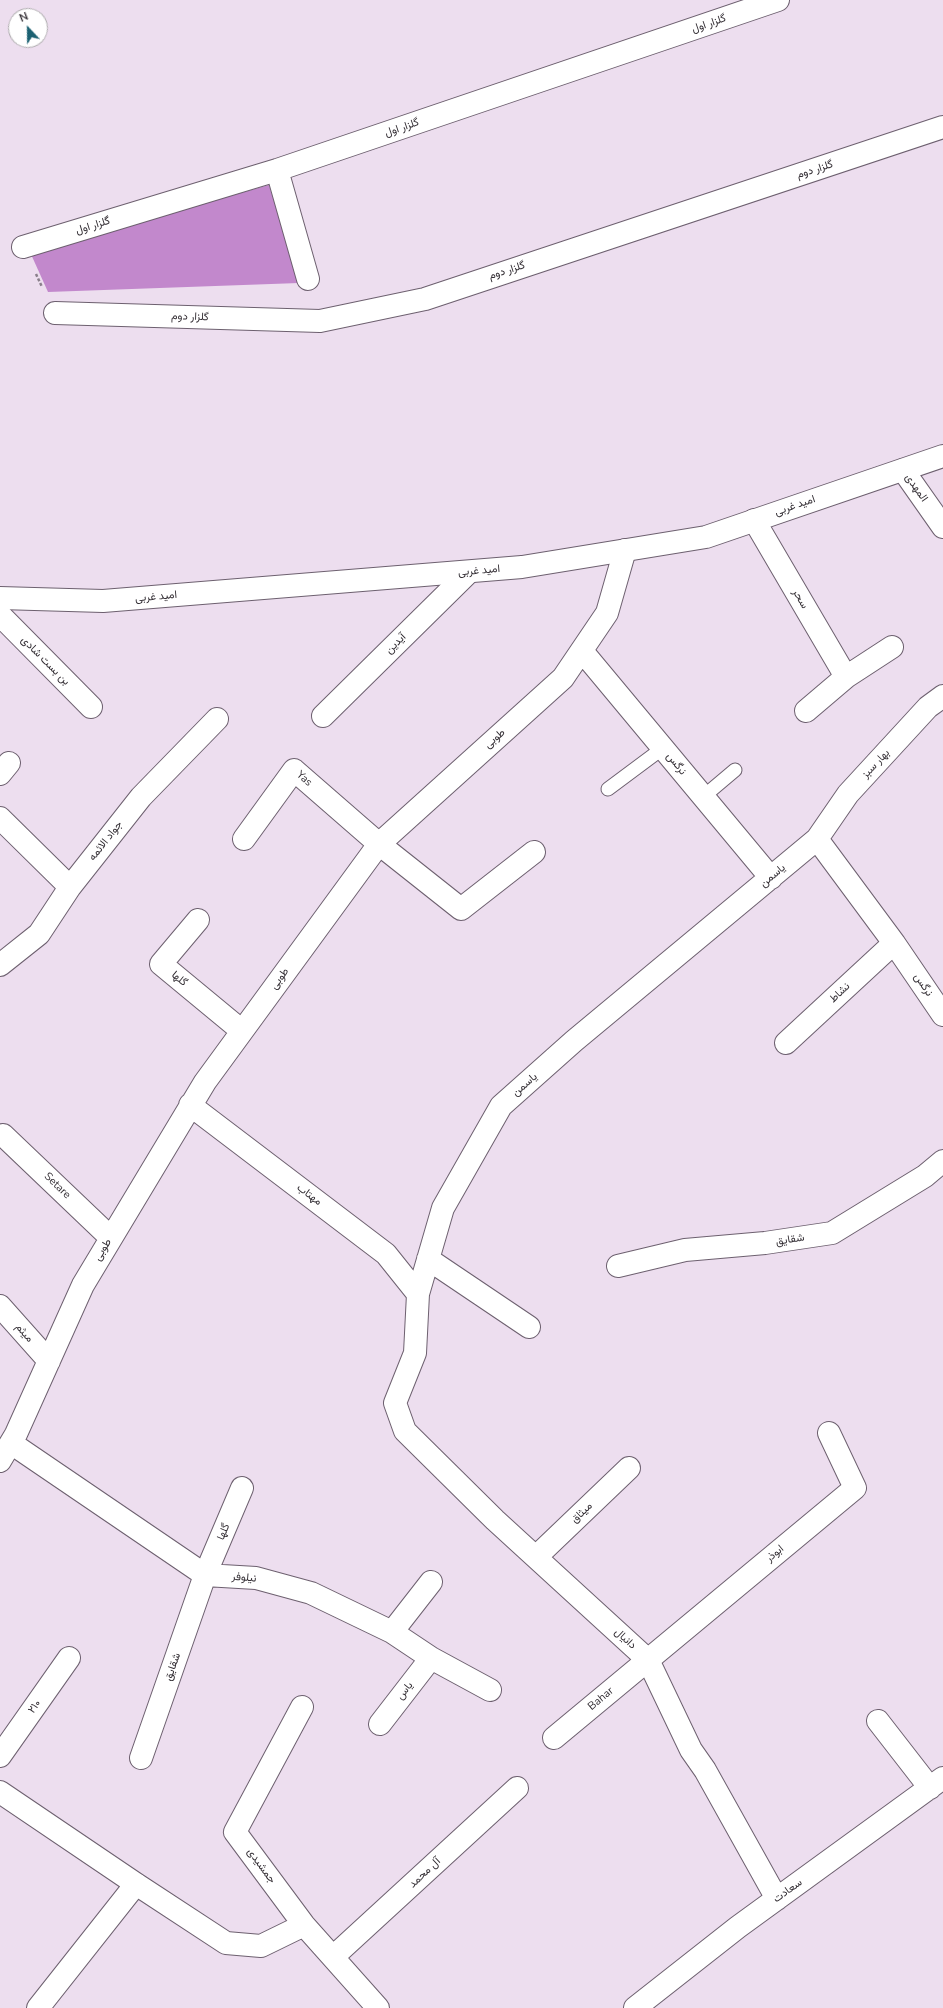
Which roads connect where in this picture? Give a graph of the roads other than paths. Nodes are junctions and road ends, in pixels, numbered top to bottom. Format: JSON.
{"nodes":[{"id":1,"x":778,"y":0,"type":"edge"},
{"id":2,"x":943,"y":127,"type":"edge"},
{"id":3,"x":277,"y":170,"type":"junction"},
{"id":4,"x":23,"y":247,"type":"road end"},
{"id":5,"x":308,"y":279,"type":"dead end"},
{"id":6,"x":55,"y":313,"type":"road end"},
{"id":7,"x":943,"y":456,"type":"edge"},
{"id":8,"x":903,"y":470,"type":"junction"},
{"id":9,"x":754,"y":520,"type":"junction"},
{"id":10,"x":943,"y":527,"type":"edge"},
{"id":11,"x":625,"y":550,"type":"junction"},
{"id":12,"x":468,"y":572,"type":"junction"},
{"id":13,"x":0,"y":598,"type":"edge"},
{"id":14,"x":0,"y":615,"type":"edge"},
{"id":15,"x":892,"y":647,"type":"dead end"},
{"id":16,"x":582,"y":651,"type":"junction"},
{"id":17,"x":846,"y":677,"type":"junction"},
{"id":18,"x":943,"y":696,"type":"edge"},
{"id":19,"x":91,"y":707,"type":"dead end"},
{"id":20,"x":806,"y":710,"type":"dead end"},
{"id":21,"x":323,"y":716,"type":"dead end"},
{"id":22,"x":216,"y":719,"type":"dead end"},
{"id":23,"x":663,"y":748,"type":"junction"},
{"id":24,"x":735,"y":770,"type":"dead end"},
{"id":25,"x":608,"y":789,"type":"dead end"},
{"id":26,"x":703,"y":797,"type":"junction"},
{"id":27,"x":0,"y":818,"type":"edge"},
{"id":28,"x":244,"y":839,"type":"dead end"},
{"id":29,"x":817,"y":839,"type":"junction"},
{"id":30,"x":379,"y":844,"type":"junction"},
{"id":31,"x":534,"y":852,"type":"dead end"},
{"id":32,"x":771,"y":878,"type":"junction"},
{"id":33,"x":70,"y":887,"type":"junction"},
{"id":34,"x":198,"y":920,"type":"dead end"},
{"id":35,"x":894,"y":943,"type":"junction"},
{"id":36,"x":0,"y":966,"type":"edge"},
{"id":37,"x":940,"y":1006,"type":"edge"},
{"id":38,"x":242,"y":1031,"type":"junction"},
{"id":39,"x":786,"y":1043,"type":"dead end"},
{"id":40,"x":190,"y":1106,"type":"junction"},
{"id":41,"x":3,"y":1135,"type":"dead end"},
{"id":42,"x":943,"y":1161,"type":"edge"},
{"id":43,"x":111,"y":1238,"type":"junction"},
{"id":44,"x":428,"y":1259,"type":"junction"},
{"id":45,"x":618,"y":1266,"type":"dead end"},
{"id":46,"x":418,"y":1294,"type":"junction"},
{"id":47,"x":0,"y":1306,"type":"edge"},
{"id":48,"x":529,"y":1327,"type":"dead end"},
{"id":49,"x":49,"y":1361,"type":"junction"},
{"id":50,"x":405,"y":1431,"type":"joint"},
{"id":51,"x":829,"y":1433,"type":"dead end"},
{"id":52,"x":5,"y":1452,"type":"edge"},
{"id":53,"x":629,"y":1468,"type":"dead end"},
{"id":54,"x":242,"y":1488,"type":"dead end"},
{"id":55,"x":536,"y":1557,"type":"junction"},
{"id":56,"x":205,"y":1575,"type":"junction"},
{"id":57,"x":430,"y":1582,"type":"dead end"},
{"id":58,"x":392,"y":1632,"type":"junction"},
{"id":59,"x":69,"y":1658,"type":"dead end"},
{"id":60,"x":431,"y":1658,"type":"junction"},
{"id":61,"x":648,"y":1660,"type":"junction"},
{"id":62,"x":490,"y":1690,"type":"dead end"},
{"id":63,"x":302,"y":1707,"type":"dead end"},
{"id":64,"x":878,"y":1720,"type":"dead end"},
{"id":65,"x":380,"y":1724,"type":"dead end"},
{"id":66,"x":554,"y":1738,"type":"dead end"},
{"id":67,"x":0,"y":1756,"type":"edge"},
{"id":68,"x":141,"y":1758,"type":"dead end"},
{"id":69,"x":937,"y":1783,"type":"edge"},
{"id":70,"x":517,"y":1788,"type":"dead end"},
{"id":71,"x":0,"y":1792,"type":"edge"},
{"id":72,"x":136,"y":1884,"type":"junction"},
{"id":73,"x":777,"y":1899,"type":"junction"},
{"id":74,"x":304,"y":1925,"type":"junction"},
{"id":75,"x":332,"y":1957,"type":"junction"},
{"id":76,"x":38,"y":2008,"type":"edge"},
{"id":77,"x":378,"y":2008,"type":"edge"},
{"id":78,"x":635,"y":2008,"type":"edge"}],
"edges":[{"from":1,"to":3,"type":"street","name":"گلزار اول"},
{"from":2,"to":6,"type":"street","name":"گلزار دوم"},
{"from":3,"to":4,"type":"street","name":"گلزار اول"},
{"from":3,"to":5,"type":"street"},
{"from":7,"to":8,"type":"street","name":"امید غربی"},
{"from":8,"to":9,"type":"street","name":"امید غربی"},
{"from":8,"to":10,"type":"street","name":"المهدی"},
{"from":9,"to":11,"type":"street","name":"امید غربی"},
{"from":9,"to":17,"type":"street","name":"سحر"},
{"from":11,"to":12,"type":"street","name":"امید غربی"},
{"from":11,"to":16,"type":"street","name":"طوبی"},
{"from":12,"to":13,"type":"street","name":"امید غربی"},
{"from":12,"to":21,"type":"street","name":"آیدین"},
{"from":14,"to":19,"type":"street","name":"بن بست شادی"},
{"from":15,"to":17,"type":"street"},
{"from":16,"to":23,"type":"street","name":"نرگس"},
{"from":16,"to":30,"type":"street","name":"طوبی"},
{"from":17,"to":20,"type":"street"},
{"from":18,"to":29,"type":"street","name":"بهار سبز"},
{"from":22,"to":33,"type":"street","name":"جواد الائمه"},
{"from":23,"to":25,"type":"lane"},
{"from":23,"to":26,"type":"street","name":"نرگس"},
{"from":24,"to":26,"type":"lane"},
{"from":26,"to":32,"type":"street","name":"نرگس"},
{"from":27,"to":33,"type":"street"},
{"from":28,"to":30,"type":"street","name":"Yas"},
{"from":29,"to":32,"type":"street","name":"یاسمن"},
{"from":29,"to":35,"type":"street","name":"نرگس"},
{"from":30,"to":31,"type":"street"},
{"from":30,"to":38,"type":"street","name":"طوبی"},
{"from":32,"to":44,"type":"street","name":"یاسمن"},
{"from":33,"to":36,"type":"street","name":"جواد الائمه"},
{"from":34,"to":38,"type":"street","name":"گلها"},
{"from":35,"to":37,"type":"street","name":"نرگس"},
{"from":35,"to":39,"type":"street","name":"نشاط"},
{"from":38,"to":40,"type":"street","name":"طوبی"},
{"from":40,"to":43,"type":"street","name":"طوبی"},
{"from":40,"to":46,"type":"street","name":"مهتاب"},
{"from":41,"to":43,"type":"street","name":"Setare"},
{"from":42,"to":45,"type":"street","name":"شقایق"},
{"from":43,"to":49,"type":"street","name":"طوبی"},
{"from":44,"to":46,"type":"street","name":"یاسمن"},
{"from":44,"to":48,"type":"street"},
{"from":46,"to":50,"type":"street","name":"یاسمن"},
{"from":47,"to":49,"type":"street","name":"میثم"},
{"from":49,"to":52,"type":"street","name":"طوبی"},
{"from":50,"to":55,"type":"street","name":"دانیال"},
{"from":51,"to":61,"type":"street","name":"ابوذر"},
{"from":52,"to":56,"type":"street"},
{"from":53,"to":55,"type":"street","name":"میثاق"},
{"from":54,"to":56,"type":"street","name":"گلها"},
{"from":55,"to":61,"type":"street","name":"دانیال"},
{"from":56,"to":58,"type":"street","name":"نیلوفر"},
{"from":56,"to":68,"type":"street","name":"شقایق"},
{"from":57,"to":58,"type":"street"},
{"from":58,"to":60,"type":"street","name":"نیلوفر"},
{"from":59,"to":67,"type":"street","name":"۲۱۰"},
{"from":60,"to":62,"type":"street","name":"نیلوفر"},
{"from":60,"to":65,"type":"street","name":"یاس"},
{"from":61,"to":66,"type":"street","name":"Bahar"},
{"from":61,"to":73,"type":"street","name":"دانیال"},
{"from":63,"to":74,"type":"street","name":"جمشیدی"},
{"from":64,"to":69,"type":"street"},
{"from":69,"to":73,"type":"street","name":"سعادت"},
{"from":70,"to":75,"type":"street","name":"آل محمد"},
{"from":71,"to":72,"type":"street"},
{"from":72,"to":74,"type":"street"},
{"from":72,"to":76,"type":"street"},
{"from":73,"to":78,"type":"street","name":"سعادت"},
{"from":74,"to":75,"type":"street","name":"جمشیدی"},
{"from":75,"to":77,"type":"street","name":"جمشیدی"}]}
